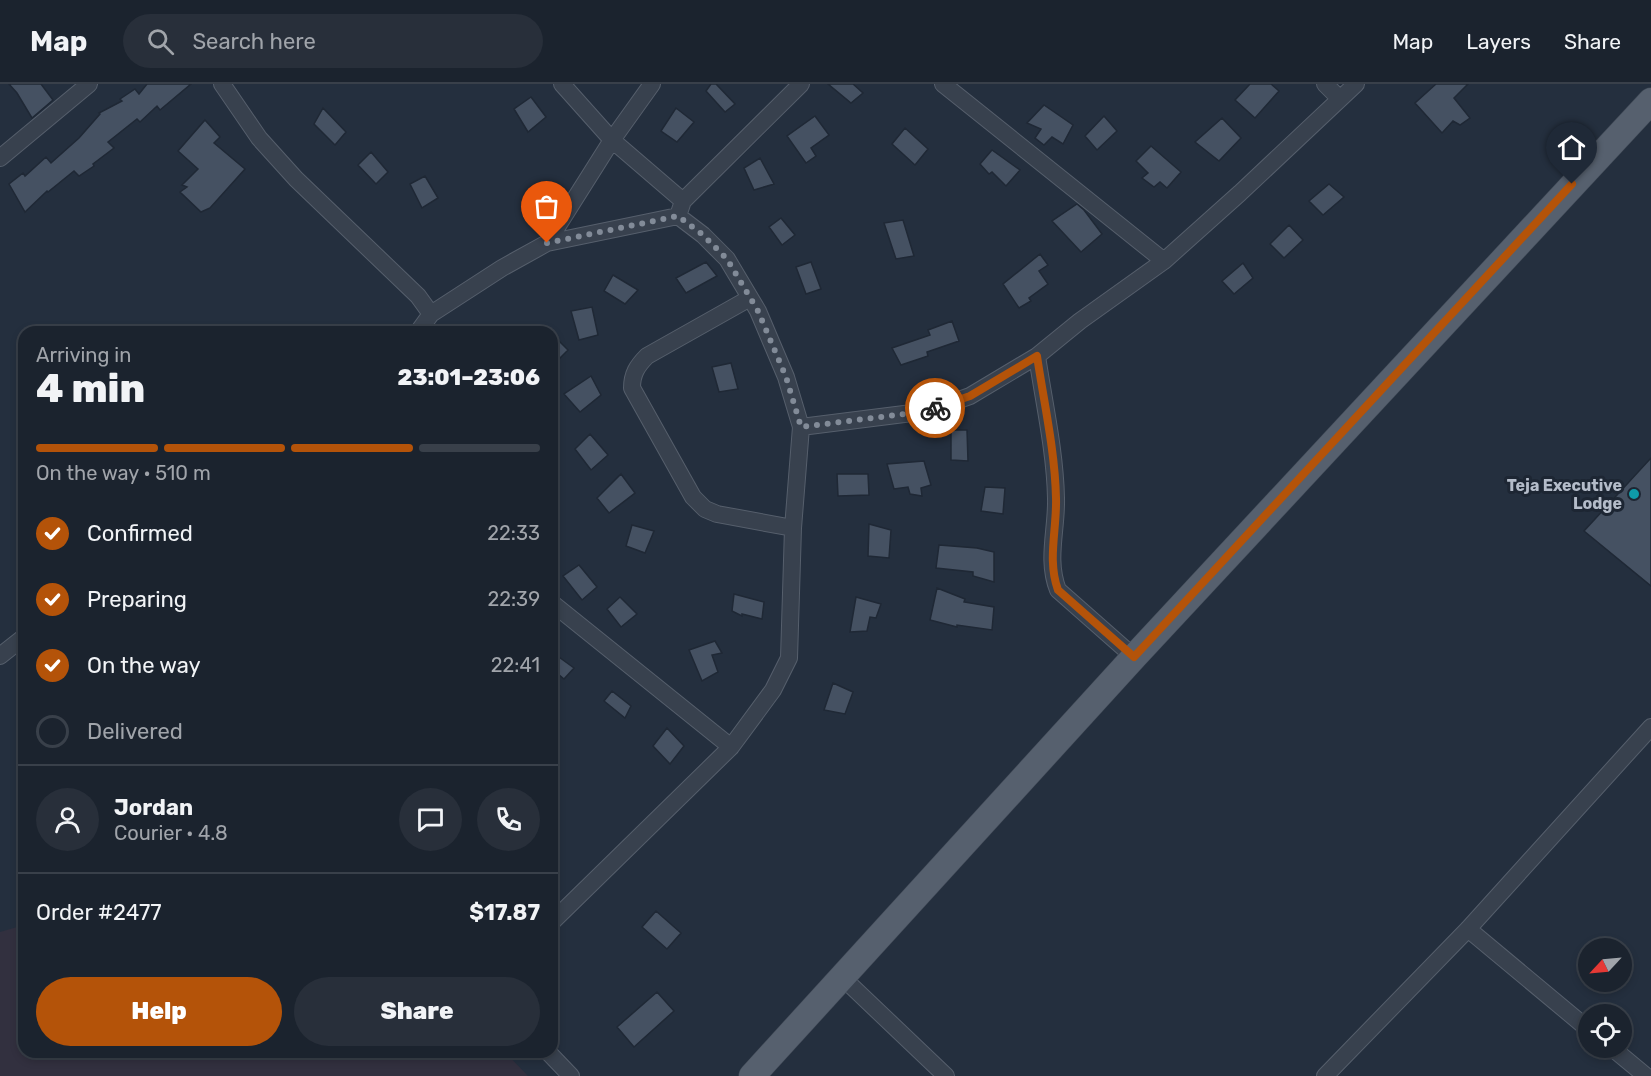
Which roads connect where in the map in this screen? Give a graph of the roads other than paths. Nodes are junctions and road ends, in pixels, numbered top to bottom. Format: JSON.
{"nodes":[{"id":1,"x":89,"y":84,"type":"edge"},
{"id":2,"x":222,"y":84,"type":"edge"},
{"id":3,"x":562,"y":84,"type":"edge"},
{"id":4,"x":652,"y":84,"type":"edge"},
{"id":5,"x":801,"y":84,"type":"edge"},
{"id":6,"x":944,"y":84,"type":"edge"},
{"id":7,"x":1325,"y":84,"type":"edge"},
{"id":8,"x":1356,"y":84,"type":"edge"},
{"id":9,"x":70,"y":90,"type":"edge"},
{"id":10,"x":1339,"y":98,"type":"junction"},
{"id":11,"x":1651,"y":101,"type":"edge"},
{"id":12,"x":612,"y":140,"type":"junction"},
{"id":13,"x":0,"y":158,"type":"edge"},
{"id":14,"x":681,"y":209,"type":"junction"},
{"id":15,"x":547,"y":243,"type":"junction"},
{"id":16,"x":1164,"y":261,"type":"junction"},
{"id":17,"x":750,"y":298,"type":"junction"},
{"id":18,"x":430,"y":314,"type":"junction"},
{"id":19,"x":423,"y":326,"type":"edge"},
{"id":20,"x":1037,"y":356,"type":"junction"},
{"id":21,"x":801,"y":427,"type":"junction"},
{"id":22,"x":793,"y":528,"type":"junction"},
{"id":23,"x":558,"y":608,"type":"edge"},
{"id":24,"x":18,"y":642,"type":"edge"},
{"id":25,"x":0,"y":656,"type":"edge"},
{"id":26,"x":1134,"y":657,"type":"junction"},
{"id":27,"x":1651,"y":727,"type":"edge"},
{"id":28,"x":731,"y":747,"type":"junction"},
{"id":29,"x":558,"y":916,"type":"edge"},
{"id":30,"x":1468,"y":928,"type":"junction"},
{"id":31,"x":842,"y":977,"type":"junction"},
{"id":32,"x":1578,"y":1021,"type":"edge"},
{"id":33,"x":554,"y":1058,"type":"edge"},
{"id":34,"x":1624,"y":1058,"type":"edge"},
{"id":35,"x":572,"y":1076,"type":"edge"},
{"id":36,"x":752,"y":1076,"type":"edge"},
{"id":37,"x":946,"y":1076,"type":"edge"},
{"id":38,"x":1325,"y":1076,"type":"edge"},
{"id":39,"x":1646,"y":1076,"type":"edge"}],
"edges":[{"from":1,"to":9,"type":"street"},
{"from":2,"to":18,"type":"street"},
{"from":3,"to":12,"type":"street"},
{"from":4,"to":12,"type":"street"},
{"from":5,"to":14,"type":"street"},
{"from":6,"to":16,"type":"street"},
{"from":7,"to":10,"type":"street"},
{"from":8,"to":10,"type":"street"},
{"from":9,"to":13,"type":"street"},
{"from":10,"to":16,"type":"street"},
{"from":11,"to":26,"type":"main road"},
{"from":12,"to":14,"type":"street"},
{"from":12,"to":15,"type":"street"},
{"from":14,"to":15,"type":"street"},
{"from":14,"to":17,"type":"street"},
{"from":15,"to":18,"type":"street"},
{"from":16,"to":20,"type":"street"},
{"from":17,"to":21,"type":"street"},
{"from":17,"to":22,"type":"street"},
{"from":18,"to":19,"type":"street"},
{"from":20,"to":21,"type":"street"},
{"from":20,"to":26,"type":"street"},
{"from":21,"to":22,"type":"street"},
{"from":22,"to":28,"type":"street"},
{"from":23,"to":28,"type":"street"},
{"from":24,"to":25,"type":"street"},
{"from":26,"to":31,"type":"main road"},
{"from":27,"to":30,"type":"street"},
{"from":28,"to":29,"type":"street"},
{"from":30,"to":32,"type":"street"},
{"from":30,"to":38,"type":"street"},
{"from":31,"to":36,"type":"main road"},
{"from":31,"to":37,"type":"street"},
{"from":33,"to":35,"type":"street"},
{"from":34,"to":39,"type":"street"}]}
